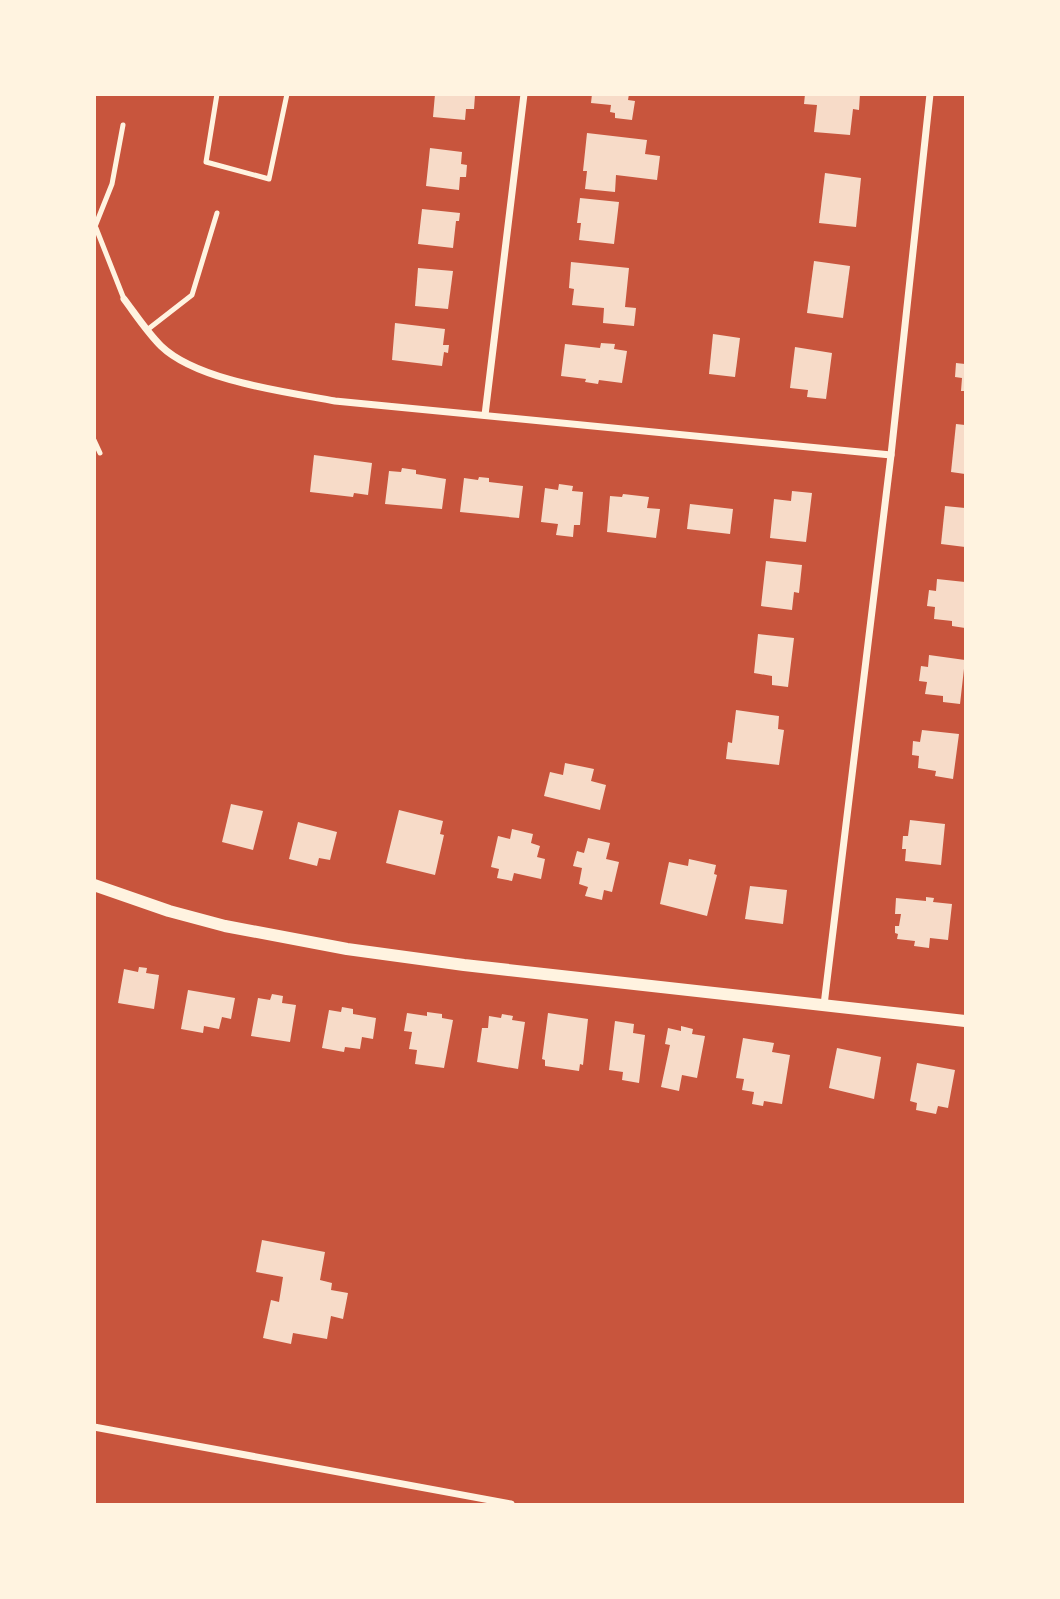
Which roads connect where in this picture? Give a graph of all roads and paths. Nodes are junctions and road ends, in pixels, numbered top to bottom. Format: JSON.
{"nodes":[{"id":1,"x":217,"y":94,"type":"edge"},
{"id":2,"x":287,"y":94,"type":"edge"},
{"id":3,"x":524,"y":94,"type":"edge"},
{"id":4,"x":930,"y":94,"type":"edge"},
{"id":5,"x":123,"y":125,"type":"dead end"},
{"id":6,"x":217,"y":213,"type":"dead end"},
{"id":7,"x":95,"y":229,"type":"edge"},
{"id":8,"x":124,"y":299,"type":"joint"},
{"id":9,"x":147,"y":330,"type":"junction"},
{"id":10,"x":485,"y":415,"type":"junction"},
{"id":11,"x":94,"y":440,"type":"edge"},
{"id":12,"x":100,"y":453,"type":"dead end"},
{"id":13,"x":891,"y":455,"type":"junction"},
{"id":14,"x":94,"y":885,"type":"edge"},
{"id":15,"x":824,"y":1005,"type":"junction"},
{"id":16,"x":965,"y":1021,"type":"edge"},
{"id":17,"x":94,"y":1427,"type":"edge"},
{"id":18,"x":511,"y":1504,"type":"edge"}],
"edges":[{"from":1,"to":2,"type":"lane"},
{"from":3,"to":10,"type":"street"},
{"from":4,"to":13,"type":"street"},
{"from":5,"to":7,"type":"lane"},
{"from":6,"to":9,"type":"lane"},
{"from":7,"to":8,"type":"lane"},
{"from":8,"to":9,"type":"street"},
{"from":9,"to":10,"type":"street"},
{"from":10,"to":13,"type":"street"},
{"from":11,"to":12,"type":"lane"},
{"from":13,"to":15,"type":"street"},
{"from":14,"to":15,"type":"street"},
{"from":15,"to":16,"type":"street"},
{"from":17,"to":18,"type":"street"}]}
